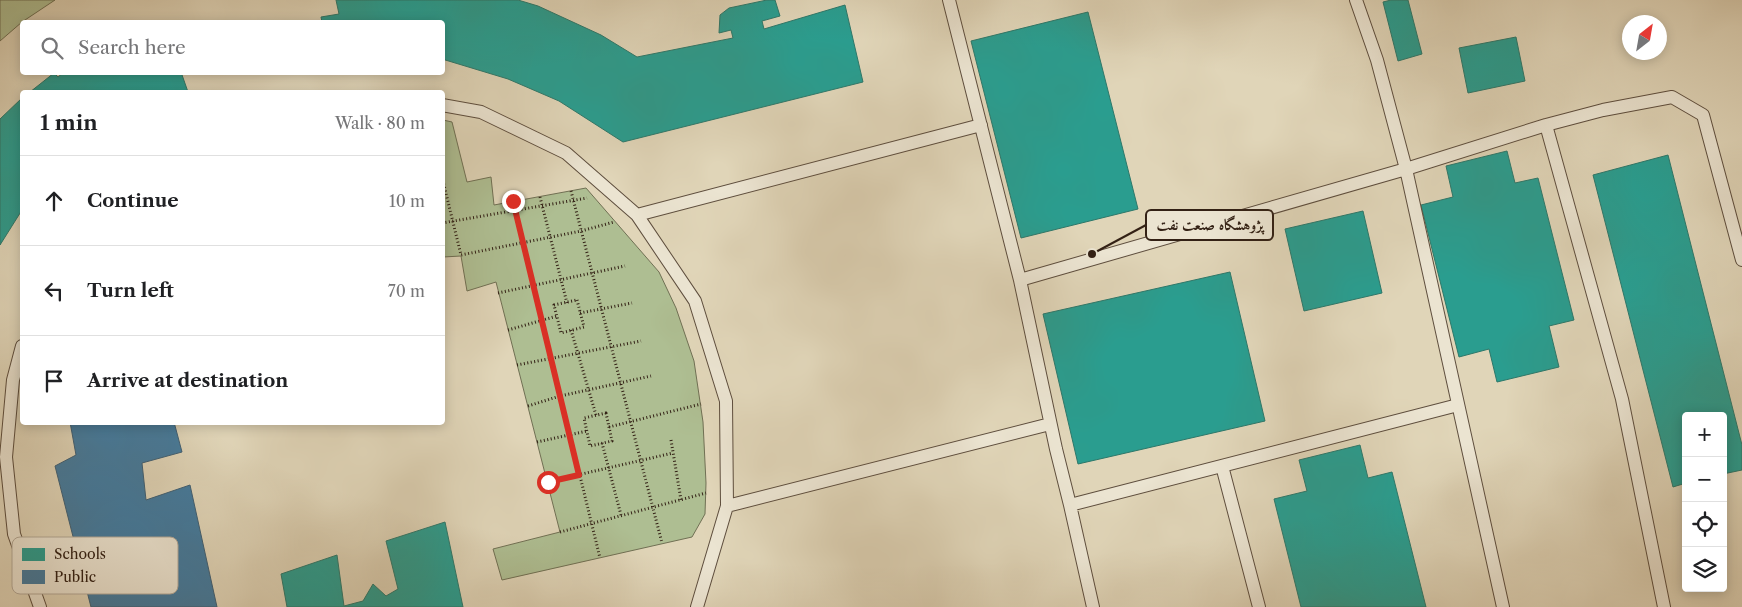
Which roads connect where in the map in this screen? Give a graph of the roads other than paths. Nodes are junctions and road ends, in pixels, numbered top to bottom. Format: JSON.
{"nodes":[{"id":1,"x":949,"y":0,"type":"edge"},
{"id":2,"x":1356,"y":0,"type":"edge"},
{"id":3,"x":445,"y":106,"type":"edge"},
{"id":4,"x":981,"y":125,"type":"junction"},
{"id":5,"x":1546,"y":125,"type":"junction"},
{"id":6,"x":1406,"y":169,"type":"junction"},
{"id":7,"x":638,"y":215,"type":"junction"},
{"id":8,"x":1742,"y":260,"type":"edge"},
{"id":9,"x":1020,"y":280,"type":"junction"},
{"id":10,"x":20,"y":354,"type":"edge"},
{"id":11,"x":13,"y":380,"type":"junction"},
{"id":12,"x":0,"y":383,"type":"edge"},
{"id":13,"x":1458,"y":405,"type":"junction"},
{"id":14,"x":1050,"y":424,"type":"junction"},
{"id":15,"x":1222,"y":466,"type":"junction"},
{"id":16,"x":1070,"y":505,"type":"junction"},
{"id":17,"x":727,"y":506,"type":"junction"},
{"id":18,"x":15,"y":537,"type":"edge"},
{"id":19,"x":35,"y":594,"type":"edge"},
{"id":20,"x":40,"y":607,"type":"edge"},
{"id":21,"x":697,"y":607,"type":"edge"},
{"id":22,"x":1093,"y":607,"type":"edge"},
{"id":23,"x":1259,"y":607,"type":"edge"},
{"id":24,"x":1503,"y":607,"type":"edge"},
{"id":25,"x":1664,"y":607,"type":"edge"}],
"edges":[{"from":1,"to":4,"type":"lane"},
{"from":2,"to":6,"type":"lane"},
{"from":3,"to":7,"type":"lane"},
{"from":4,"to":7,"type":"lane"},
{"from":4,"to":9,"type":"lane"},
{"from":5,"to":6,"type":"lane"},
{"from":5,"to":8,"type":"lane"},
{"from":5,"to":25,"type":"lane"},
{"from":6,"to":9,"type":"lane"},
{"from":6,"to":13,"type":"lane"},
{"from":7,"to":17,"type":"lane"},
{"from":9,"to":14,"type":"lane"},
{"from":10,"to":11,"type":"lane"},
{"from":11,"to":12,"type":"lane"},
{"from":11,"to":18,"type":"lane"},
{"from":13,"to":15,"type":"lane"},
{"from":13,"to":24,"type":"lane"},
{"from":14,"to":16,"type":"lane"},
{"from":14,"to":17,"type":"lane"},
{"from":15,"to":16,"type":"lane"},
{"from":15,"to":23,"type":"lane"},
{"from":16,"to":22,"type":"lane"},
{"from":17,"to":21,"type":"lane"},
{"from":19,"to":20,"type":"lane"}]}
